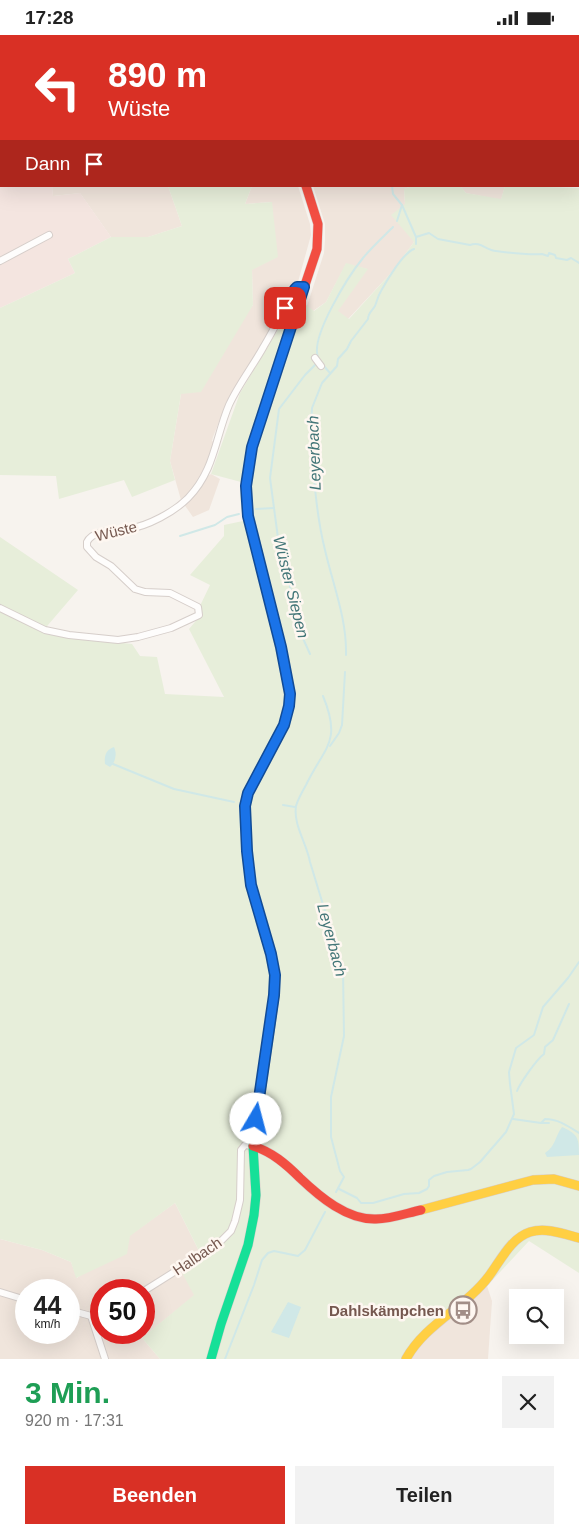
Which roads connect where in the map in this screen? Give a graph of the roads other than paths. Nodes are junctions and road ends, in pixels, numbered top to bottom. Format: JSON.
{"nodes":[{"id":1,"x":306,"y":187,"type":"edge"},
{"id":2,"x":49,"y":235,"type":"dead end"},
{"id":3,"x":0,"y":261,"type":"edge"},
{"id":4,"x":304,"y":287,"type":"junction"},
{"id":5,"x":315,"y":358,"type":"dead end"},
{"id":6,"x":321,"y":366,"type":"dead end"},
{"id":7,"x":0,"y":608,"type":"edge"},
{"id":8,"x":254,"y":1146,"type":"junction"},
{"id":9,"x":579,"y":1185,"type":"edge"},
{"id":10,"x":579,"y":1238,"type":"edge"},
{"id":11,"x":155,"y":1284,"type":"edge"},
{"id":12,"x":0,"y":1292,"type":"edge"},
{"id":13,"x":15,"y":1297,"type":"edge"},
{"id":14,"x":100,"y":1344,"type":"edge"},
{"id":15,"x":105,"y":1359,"type":"edge"},
{"id":16,"x":210,"y":1359,"type":"edge"},
{"id":17,"x":406,"y":1359,"type":"edge"}],
"edges":[{"from":1,"to":4,"type":"main road"},
{"from":2,"to":3,"type":"street"},
{"from":4,"to":7,"type":"street","name":"Wüste"},
{"from":4,"to":8,"type":"main road"},
{"from":5,"to":6,"type":"street"},
{"from":8,"to":9,"type":"main road"},
{"from":8,"to":11,"type":"street","name":"Halbach"},
{"from":8,"to":16,"type":"main road"},
{"from":10,"to":17,"type":"main road"},
{"from":12,"to":13,"type":"street"},
{"from":14,"to":15,"type":"street"}]}
